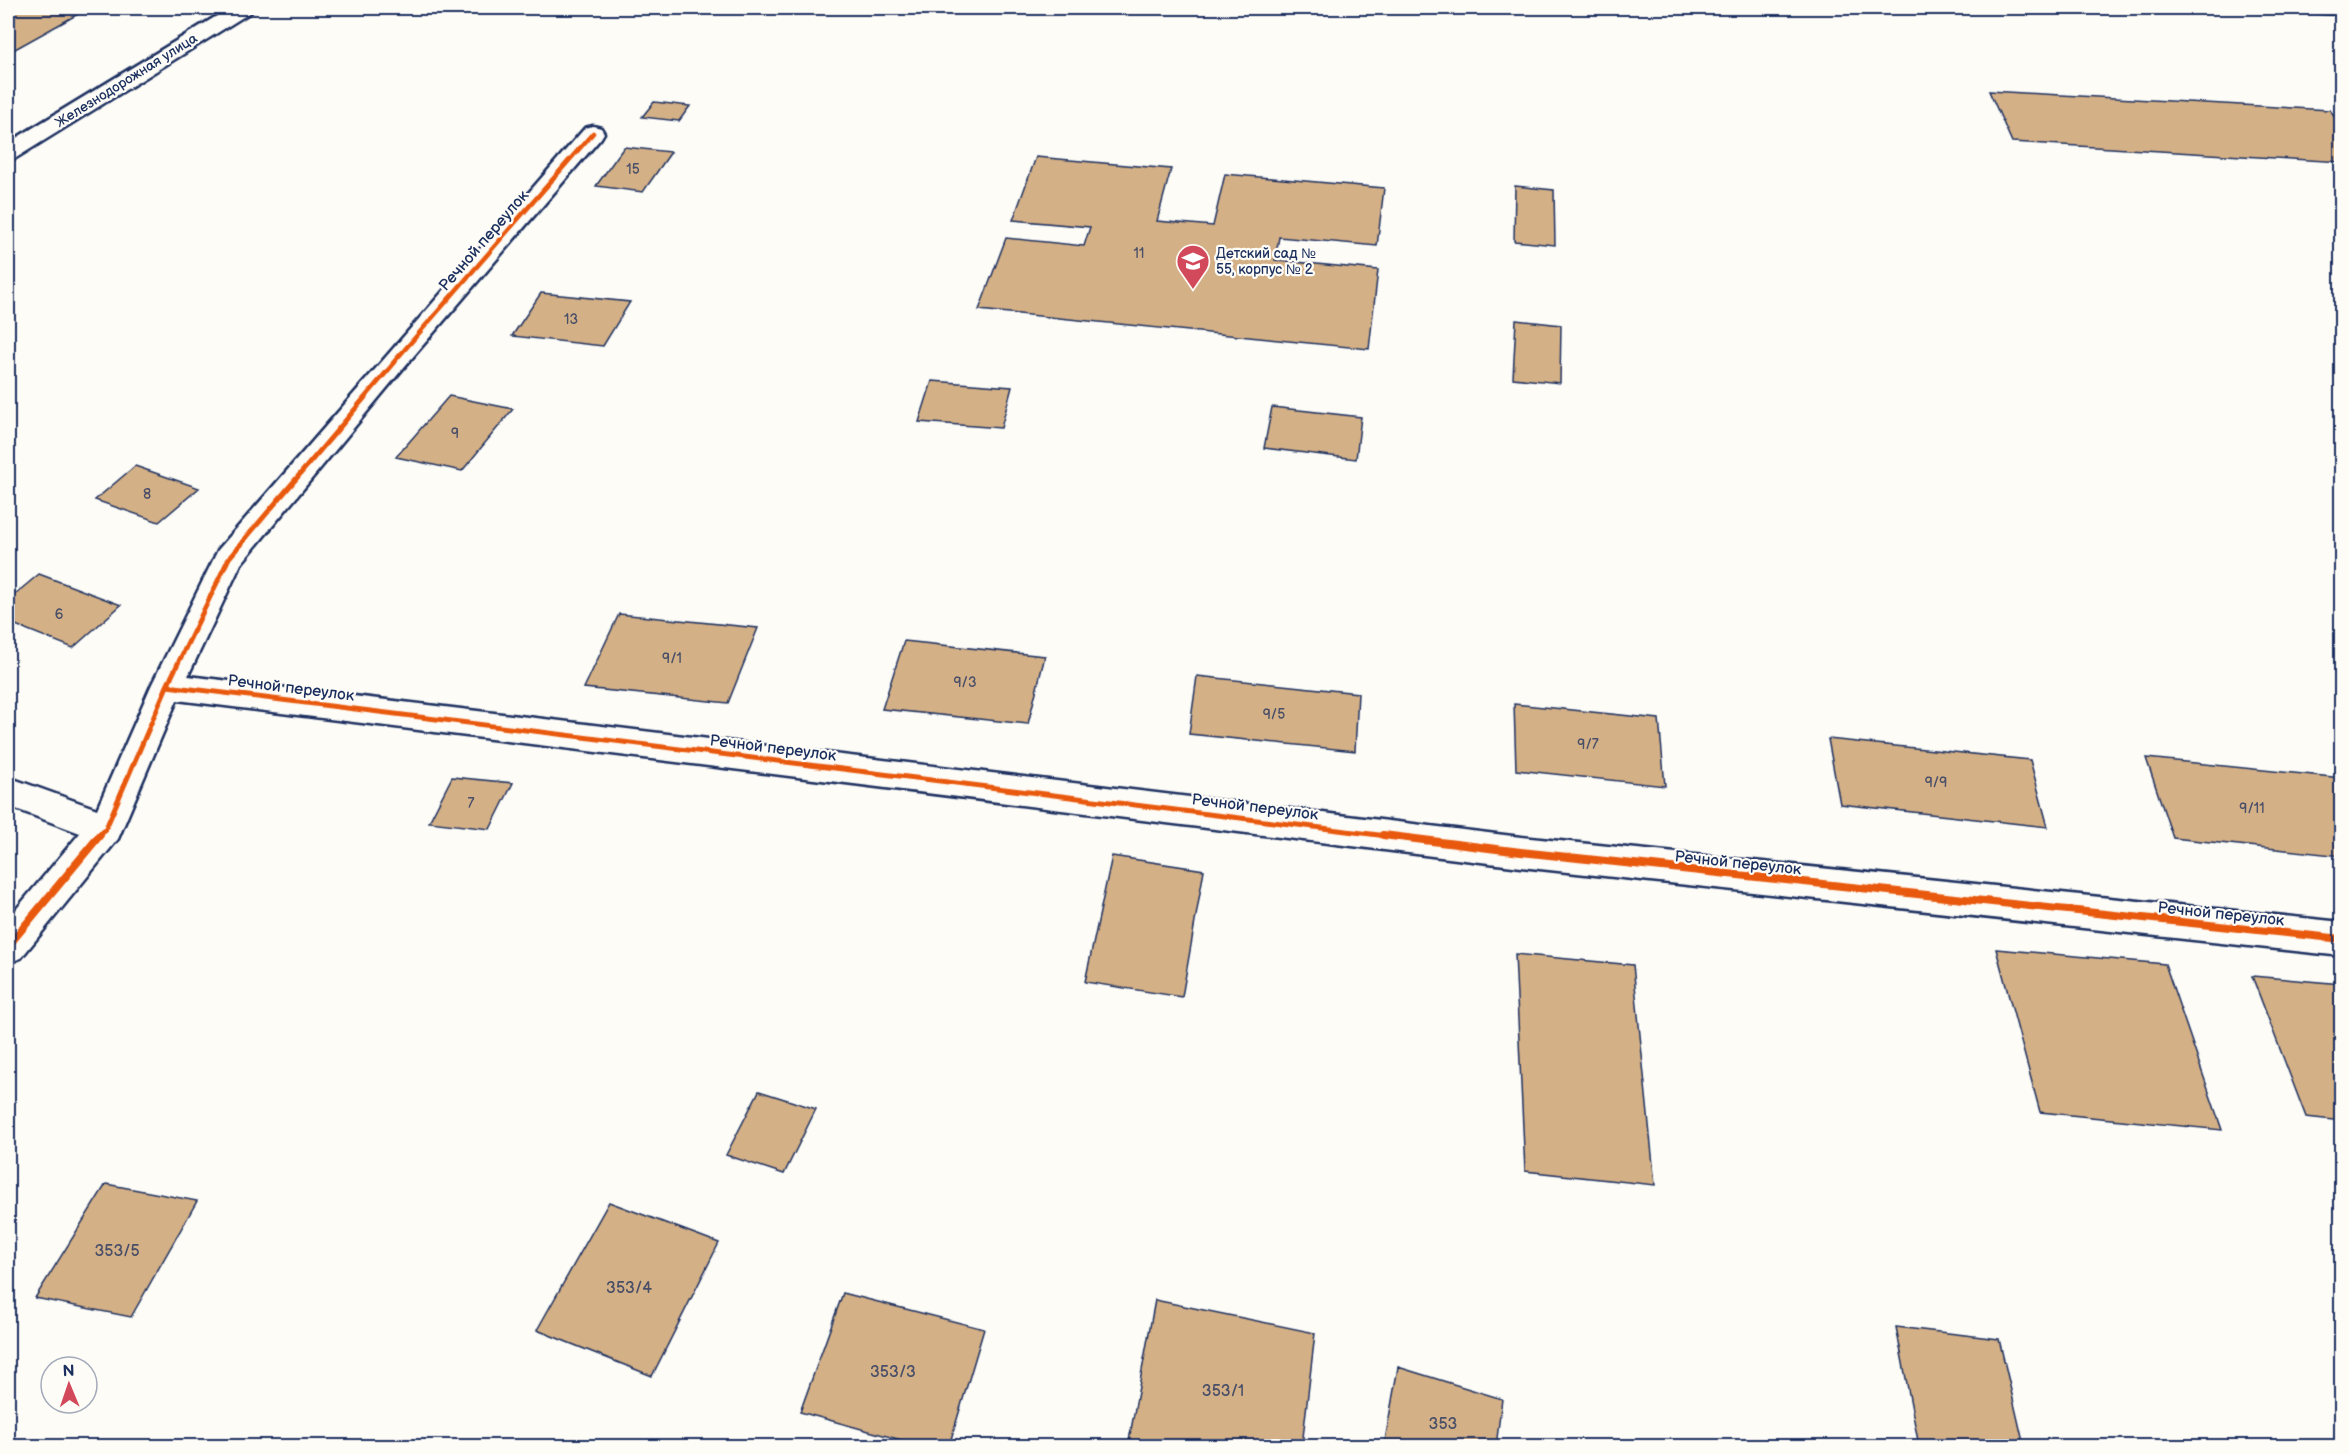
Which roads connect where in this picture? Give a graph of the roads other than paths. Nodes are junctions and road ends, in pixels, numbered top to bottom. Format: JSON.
{"nodes":[{"id":1,"x":244,"y":8,"type":"edge"},
{"id":2,"x":593,"y":133,"type":"dead end"},
{"id":3,"x":8,"y":153,"type":"edge"},
{"id":4,"x":167,"y":686,"type":"junction"},
{"id":5,"x":8,"y":790,"type":"edge"},
{"id":6,"x":106,"y":828,"type":"junction"},
{"id":7,"x":2342,"y":939,"type":"edge"},
{"id":8,"x":8,"y":946,"type":"edge"}],
"edges":[{"from":1,"to":3,"type":"street","name":"Железнодорожная улица"},
{"from":2,"to":4,"type":"street","name":"Речной переулок"},
{"from":4,"to":6,"type":"street","name":"Речной переулок"},
{"from":4,"to":7,"type":"street","name":"Речной переулок"},
{"from":5,"to":6,"type":"street"},
{"from":6,"to":8,"type":"street","name":"Речной переулок"}]}
